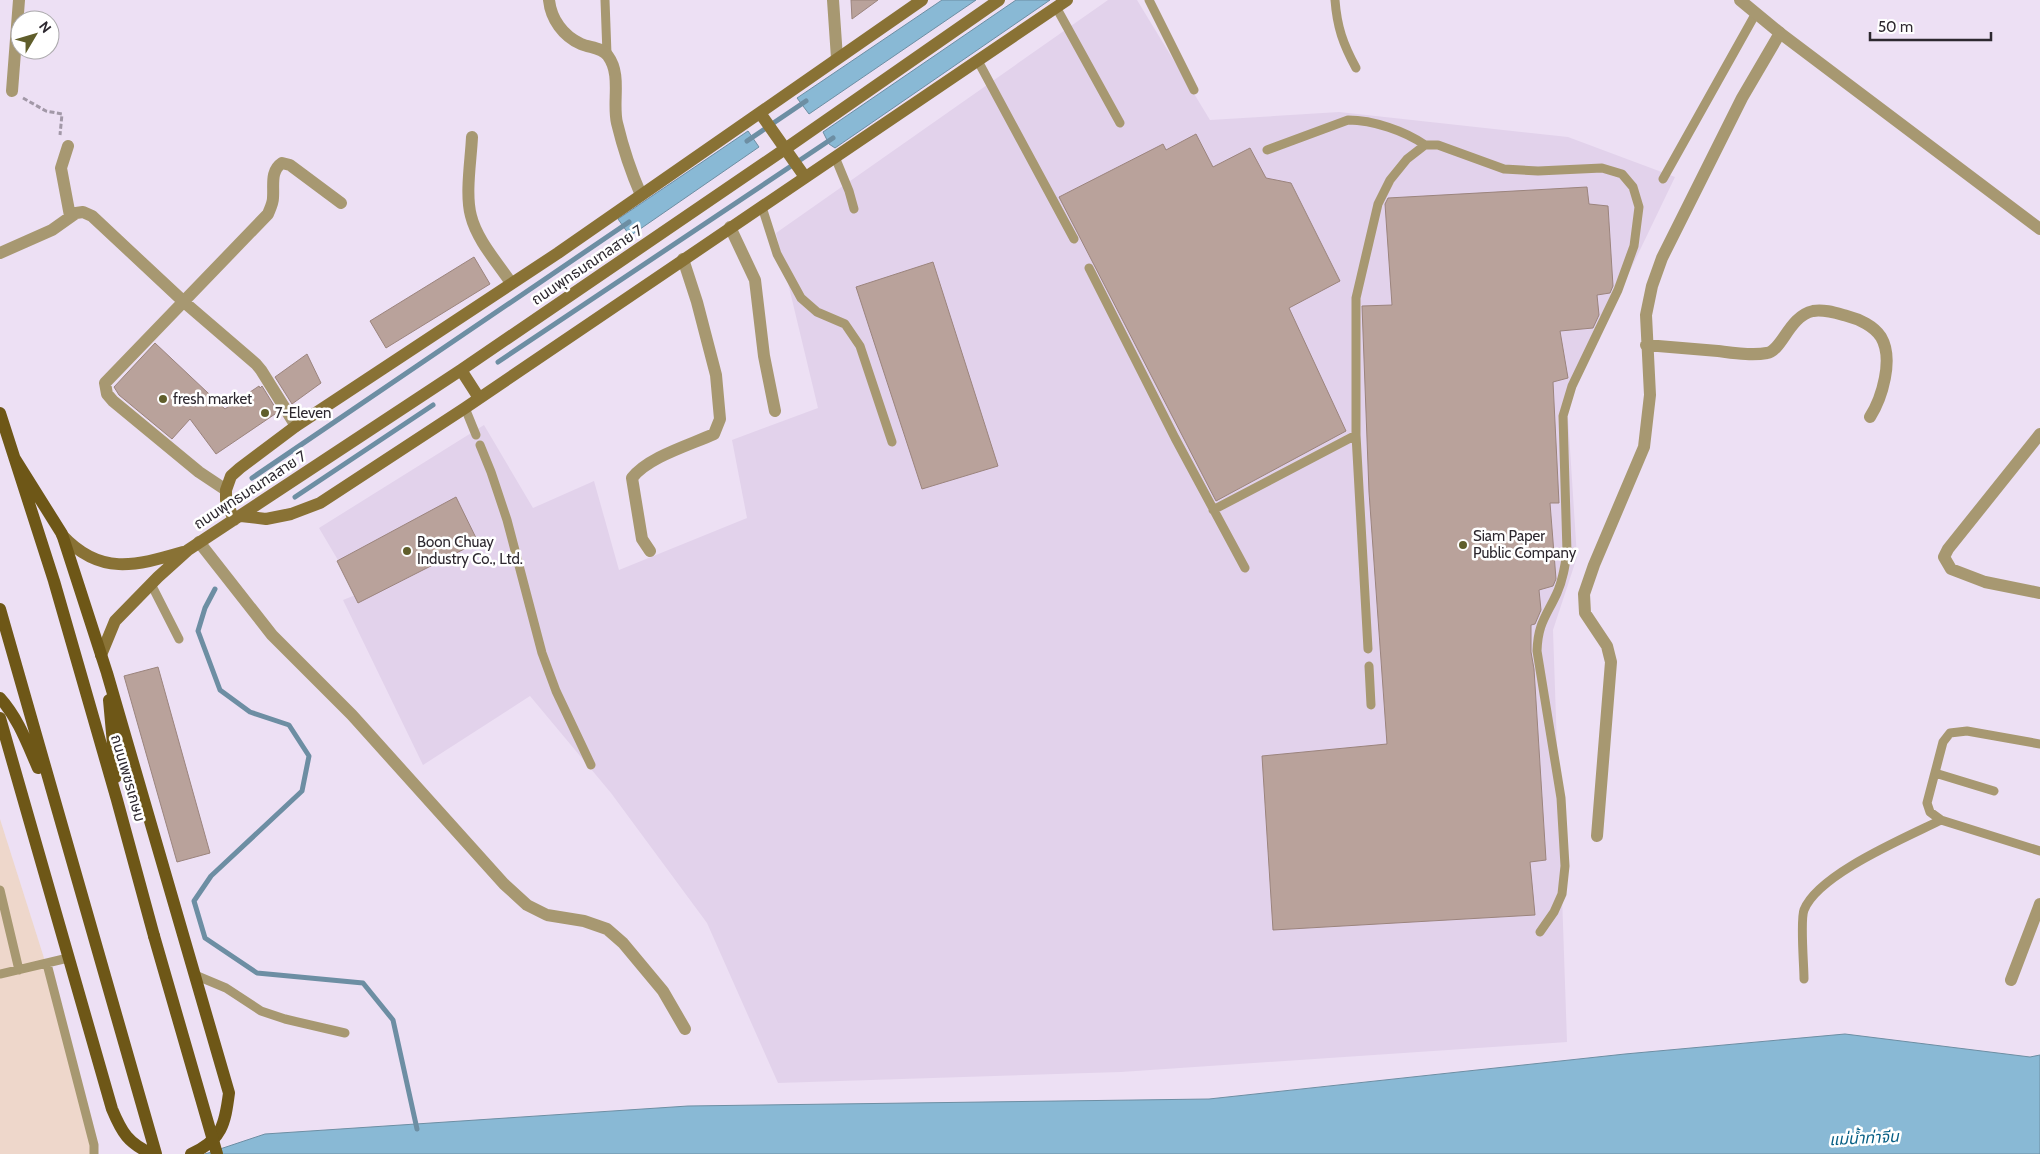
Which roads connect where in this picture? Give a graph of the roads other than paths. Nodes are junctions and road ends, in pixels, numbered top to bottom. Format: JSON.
{"nodes":[{"id":1,"x":19,"y":0,"type":"edge"},
{"id":2,"x":549,"y":0,"type":"edge"},
{"id":3,"x":605,"y":0,"type":"edge"},
{"id":4,"x":834,"y":0,"type":"edge"},
{"id":5,"x":922,"y":0,"type":"edge"},
{"id":6,"x":999,"y":0,"type":"edge"},
{"id":7,"x":1068,"y":0,"type":"edge"},
{"id":8,"x":1149,"y":0,"type":"edge"},
{"id":9,"x":1335,"y":0,"type":"edge"},
{"id":10,"x":1744,"y":1,"type":"edge"},
{"id":11,"x":1056,"y":7,"type":"junction"},
{"id":12,"x":1756,"y":13,"type":"junction"},
{"id":13,"x":1780,"y":33,"type":"junction"},
{"id":14,"x":607,"y":54,"type":"junction"},
{"id":15,"x":837,"y":58,"type":"junction"},
{"id":16,"x":978,"y":61,"type":"junction"},
{"id":17,"x":1356,"y":68,"type":"dead end"},
{"id":18,"x":1194,"y":90,"type":"dead end"},
{"id":19,"x":12,"y":92,"type":"road end"},
{"id":20,"x":760,"y":113,"type":"junction"},
{"id":21,"x":1120,"y":123,"type":"dead end"},
{"id":22,"x":472,"y":137,"type":"dead end"},
{"id":23,"x":1425,"y":145,"type":"junction"},
{"id":24,"x":68,"y":146,"type":"road end"},
{"id":25,"x":785,"y":149,"type":"junction"},
{"id":26,"x":1267,"y":150,"type":"dead end"},
{"id":27,"x":835,"y":157,"type":"junction"},
{"id":28,"x":805,"y":177,"type":"junction"},
{"id":29,"x":1664,"y":179,"type":"dead end"},
{"id":30,"x":641,"y":195,"type":"junction"},
{"id":31,"x":341,"y":203,"type":"dead end"},
{"id":32,"x":762,"y":207,"type":"junction"},
{"id":33,"x":854,"y":209,"type":"dead end"},
{"id":34,"x":70,"y":216,"type":"junction"},
{"id":35,"x":730,"y":227,"type":"junction"},
{"id":36,"x":2040,"y":229,"type":"edge"},
{"id":37,"x":1074,"y":239,"type":"dead end"},
{"id":38,"x":0,"y":252,"type":"edge"},
{"id":39,"x":683,"y":259,"type":"junction"},
{"id":40,"x":1089,"y":268,"type":"dead end"},
{"id":41,"x":511,"y":283,"type":"junction"},
{"id":42,"x":184,"y":302,"type":"junction"},
{"id":43,"x":1646,"y":345,"type":"junction"},
{"id":44,"x":461,"y":370,"type":"junction"},
{"id":45,"x":479,"y":398,"type":"junction"},
{"id":46,"x":465,"y":408,"type":"junction"},
{"id":47,"x":775,"y":411,"type":"dead end"},
{"id":48,"x":0,"y":412,"type":"edge"},
{"id":49,"x":1870,"y":417,"type":"dead end"},
{"id":50,"x":296,"y":426,"type":"junction"},
{"id":51,"x":2040,"y":434,"type":"edge"},
{"id":52,"x":476,"y":435,"type":"dead end"},
{"id":53,"x":1356,"y":435,"type":"junction"},
{"id":54,"x":892,"y":442,"type":"dead end"},
{"id":55,"x":480,"y":445,"type":"dead end"},
{"id":56,"x":15,"y":459,"type":"junction"},
{"id":57,"x":226,"y":490,"type":"junction"},
{"id":58,"x":1213,"y":510,"type":"junction"},
{"id":59,"x":237,"y":518,"type":"junction"},
{"id":60,"x":62,"y":534,"type":"junction"},
{"id":61,"x":199,"y":542,"type":"junction"},
{"id":62,"x":188,"y":550,"type":"junction"},
{"id":63,"x":650,"y":551,"type":"dead end"},
{"id":64,"x":1245,"y":568,"type":"dead end"},
{"id":65,"x":151,"y":584,"type":"junction"},
{"id":66,"x":2040,"y":593,"type":"edge"},
{"id":67,"x":0,"y":609,"type":"edge"},
{"id":68,"x":179,"y":639,"type":"dead end"},
{"id":69,"x":1368,"y":649,"type":"dead end"},
{"id":70,"x":101,"y":655,"type":"junction"},
{"id":71,"x":1369,"y":666,"type":"dead end"},
{"id":72,"x":107,"y":673,"type":"junction"},
{"id":73,"x":0,"y":698,"type":"edge"},
{"id":74,"x":1371,"y":705,"type":"dead end"},
{"id":75,"x":0,"y":718,"type":"edge"},
{"id":76,"x":2040,"y":744,"type":"edge"},
{"id":77,"x":591,"y":765,"type":"dead end"},
{"id":78,"x":1935,"y":773,"type":"junction"},
{"id":79,"x":1994,"y":791,"type":"dead end"},
{"id":80,"x":117,"y":800,"type":"junction"},
{"id":81,"x":54,"y":802,"type":"junction"},
{"id":82,"x":1941,"y":820,"type":"junction"},
{"id":83,"x":1597,"y":836,"type":"dead end"},
{"id":84,"x":2040,"y":851,"type":"edge"},
{"id":85,"x":0,"y":890,"type":"edge"},
{"id":86,"x":2040,"y":904,"type":"edge"},
{"id":87,"x":1540,"y":932,"type":"dead end"},
{"id":88,"x":68,"y":958,"type":"junction"},
{"id":89,"x":47,"y":964,"type":"junction"},
{"id":90,"x":18,"y":970,"type":"junction"},
{"id":91,"x":0,"y":974,"type":"edge"},
{"id":92,"x":195,"y":975,"type":"junction"},
{"id":93,"x":1804,"y":979,"type":"dead end"},
{"id":94,"x":2011,"y":980,"type":"dead end"},
{"id":95,"x":685,"y":1029,"type":"dead end"},
{"id":96,"x":344,"y":1033,"type":"dead end"},
{"id":97,"x":94,"y":1154,"type":"edge"},
{"id":98,"x":152,"y":1154,"type":"edge"},
{"id":99,"x":156,"y":1154,"type":"edge"},
{"id":100,"x":191,"y":1154,"type":"edge"},
{"id":101,"x":218,"y":1154,"type":"edge"}],
"edges":[{"from":1,"to":19,"type":"street"},
{"from":2,"to":14,"type":"street"},
{"from":3,"to":14,"type":"lane"},
{"from":4,"to":15,"type":"street"},
{"from":5,"to":15,"type":"main road"},
{"from":6,"to":25,"type":"main road","name":"ถนนพุทธมณฑลสาย 7"},
{"from":7,"to":11,"type":"main road"},
{"from":8,"to":18,"type":"lane"},
{"from":9,"to":17,"type":"lane"},
{"from":10,"to":12,"type":"street"},
{"from":11,"to":16,"type":"main road"},
{"from":11,"to":21,"type":"lane"},
{"from":12,"to":13,"type":"street"},
{"from":12,"to":29,"type":"lane"},
{"from":13,"to":36,"type":"street"},
{"from":13,"to":43,"type":"street"},
{"from":14,"to":30,"type":"street"},
{"from":15,"to":20,"type":"main road"},
{"from":16,"to":27,"type":"main road"},
{"from":16,"to":37,"type":"lane"},
{"from":20,"to":25,"type":"main road"},
{"from":20,"to":30,"type":"main road"},
{"from":22,"to":41,"type":"street"},
{"from":23,"to":26,"type":"lane"},
{"from":23,"to":53,"type":"lane"},
{"from":23,"to":87,"type":"lane"},
{"from":24,"to":34,"type":"street"},
{"from":25,"to":28,"type":"main road"},
{"from":25,"to":44,"type":"main road","name":"ถนนพุทธมณฑลสาย 7"},
{"from":27,"to":28,"type":"main road"},
{"from":27,"to":33,"type":"lane"},
{"from":28,"to":32,"type":"main road"},
{"from":30,"to":41,"type":"main road"},
{"from":31,"to":42,"type":"street"},
{"from":32,"to":35,"type":"main road"},
{"from":32,"to":54,"type":"lane"},
{"from":34,"to":38,"type":"street"},
{"from":34,"to":42,"type":"street"},
{"from":35,"to":39,"type":"main road"},
{"from":35,"to":47,"type":"street"},
{"from":39,"to":45,"type":"main road"},
{"from":39,"to":63,"type":"street"},
{"from":40,"to":58,"type":"lane"},
{"from":41,"to":50,"type":"main road"},
{"from":42,"to":50,"type":"street"},
{"from":42,"to":57,"type":"street"},
{"from":43,"to":49,"type":"street"},
{"from":43,"to":83,"type":"street"},
{"from":44,"to":45,"type":"main road"},
{"from":44,"to":59,"type":"main road","name":"ถนนพุทธมณฑลสาย 7"},
{"from":45,"to":46,"type":"main road"},
{"from":46,"to":52,"type":"lane"},
{"from":46,"to":59,"type":"main road"},
{"from":48,"to":56,"type":"main road","name":"ถนนเพชรเกษม"},
{"from":50,"to":57,"type":"main road"},
{"from":51,"to":66,"type":"street"},
{"from":53,"to":58,"type":"lane"},
{"from":53,"to":69,"type":"lane"},
{"from":55,"to":77,"type":"lane"},
{"from":56,"to":60,"type":"main road"},
{"from":56,"to":80,"type":"main road","name":"ถนนเพชรเกษม"},
{"from":57,"to":59,"type":"main road"},
{"from":58,"to":64,"type":"lane"},
{"from":59,"to":61,"type":"main road","name":"ถนนพุทธมณฑลสาย 7"},
{"from":60,"to":62,"type":"main road","name":"ถนนพุทธมณฑลสาย 7"},
{"from":60,"to":70,"type":"main road"},
{"from":61,"to":62,"type":"main road","name":"ถนนพุทธมณฑลสาย 7"},
{"from":61,"to":95,"type":"street"},
{"from":62,"to":65,"type":"main road","name":"ถนนพุทธมณฑลสาย 7"},
{"from":65,"to":68,"type":"lane"},
{"from":65,"to":70,"type":"main road","name":"ถนนพุทธมณฑลสาย 7"},
{"from":67,"to":81,"type":"main road"},
{"from":70,"to":72,"type":"main road"},
{"from":71,"to":74,"type":"lane"},
{"from":72,"to":80,"type":"main road"},
{"from":72,"to":92,"type":"main road"},
{"from":73,"to":81,"type":"main road"},
{"from":75,"to":88,"type":"main road"},
{"from":76,"to":78,"type":"lane"},
{"from":78,"to":79,"type":"lane"},
{"from":78,"to":82,"type":"lane"},
{"from":80,"to":101,"type":"main road","name":"ถนนเพชรเกษม","bridge":true},
{"from":81,"to":99,"type":"main road"},
{"from":82,"to":84,"type":"lane"},
{"from":82,"to":93,"type":"lane"},
{"from":85,"to":90,"type":"lane"},
{"from":86,"to":94,"type":"street"},
{"from":88,"to":89,"type":"lane"},
{"from":88,"to":98,"type":"main road"},
{"from":89,"to":90,"type":"lane"},
{"from":89,"to":97,"type":"lane"},
{"from":90,"to":91,"type":"lane"},
{"from":92,"to":96,"type":"lane"},
{"from":92,"to":100,"type":"main road"}]}
